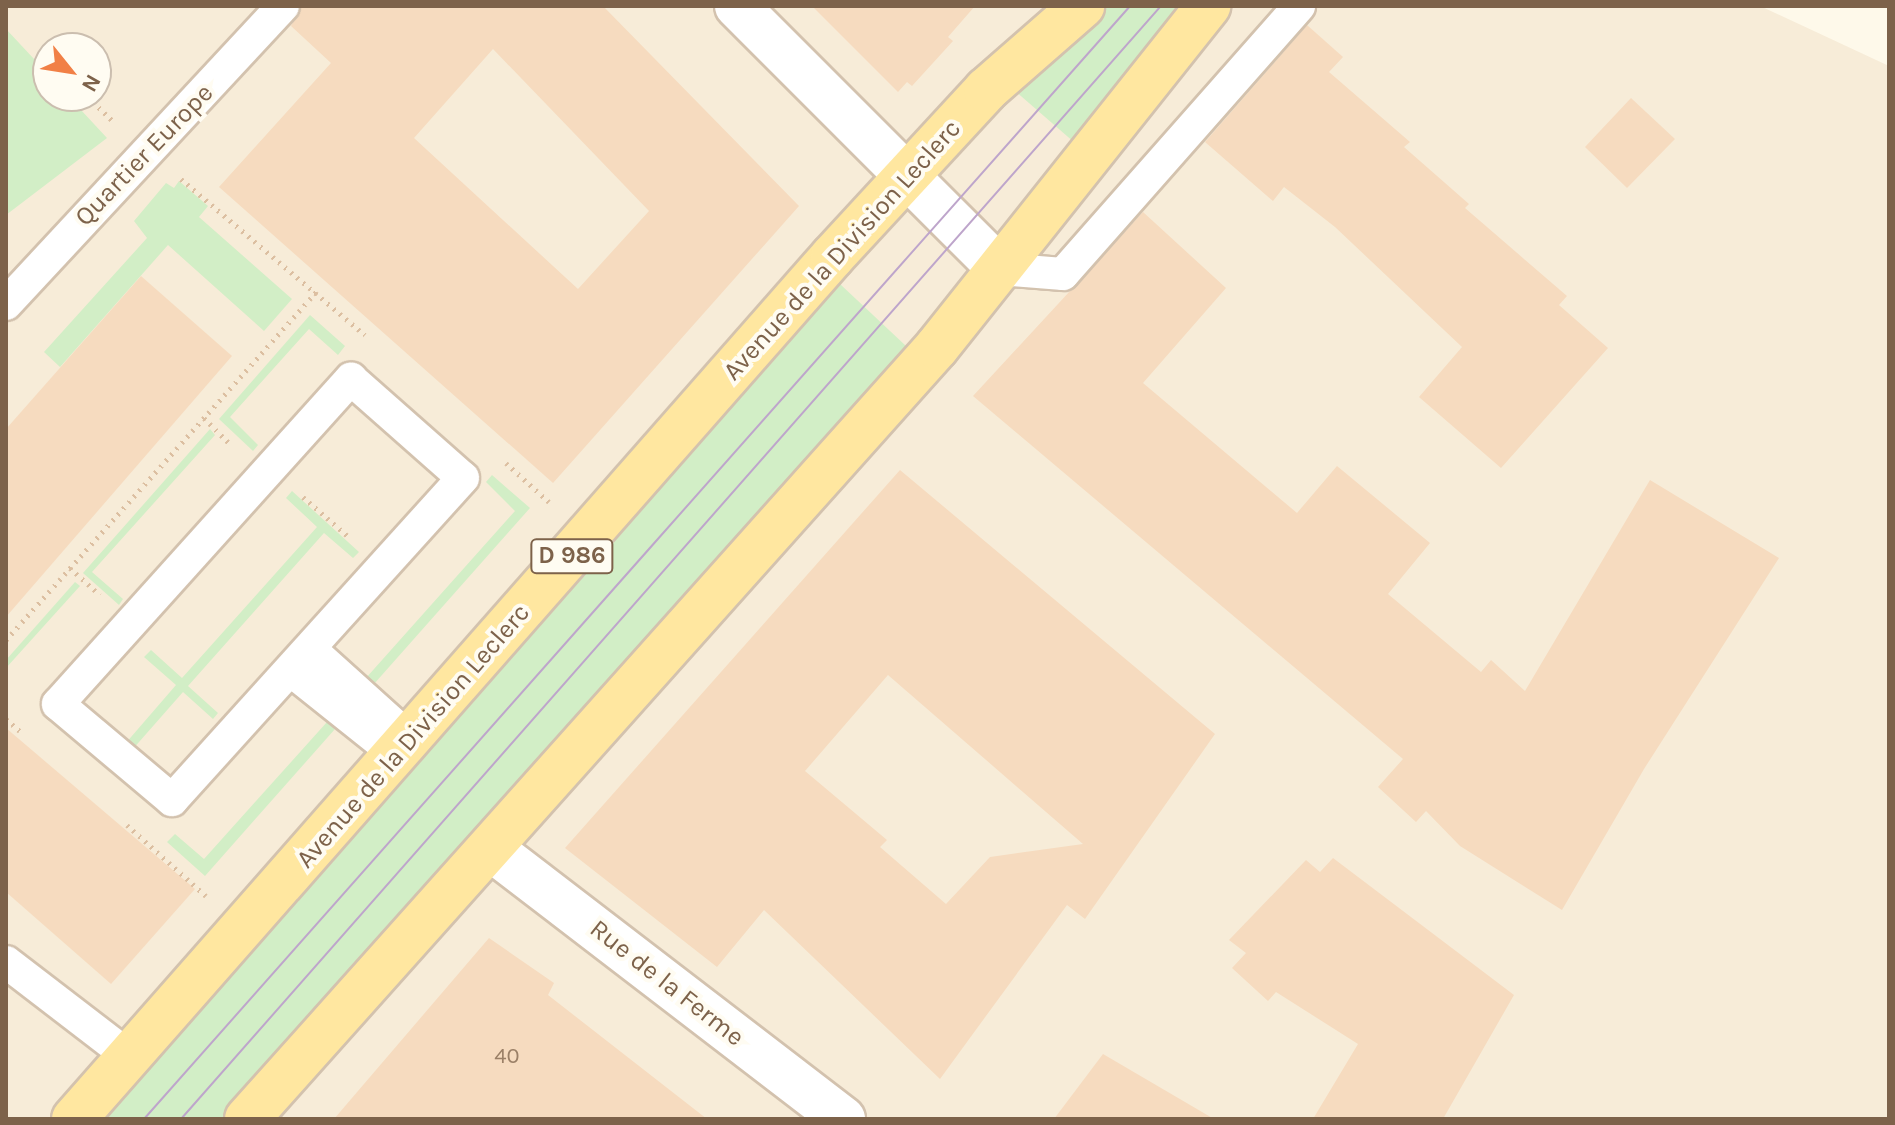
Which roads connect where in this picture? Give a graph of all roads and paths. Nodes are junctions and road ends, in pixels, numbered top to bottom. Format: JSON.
{"nodes":[{"id":1,"x":283,"y":6,"type":"edge"},
{"id":2,"x":737,"y":6,"type":"edge"},
{"id":3,"x":1082,"y":6,"type":"edge"},
{"id":4,"x":1208,"y":6,"type":"edge"},
{"id":5,"x":1299,"y":6,"type":"edge"},
{"id":6,"x":105,"y":112,"type":"edge"},
{"id":7,"x":145,"y":149,"type":"junction"},
{"id":8,"x":907,"y":175,"type":"junction"},
{"id":9,"x":1000,"y":269,"type":"junction"},
{"id":10,"x":317,"y":291,"type":"junction"},
{"id":11,"x":6,"y":304,"type":"edge"},
{"id":12,"x":376,"y":345,"type":"dead end"},
{"id":13,"x":494,"y":452,"type":"dead end"},
{"id":14,"x":270,"y":468,"type":"junction"},
{"id":15,"x":588,"y":537,"type":"junction"},
{"id":16,"x":383,"y":568,"type":"junction"},
{"id":17,"x":6,"y":640,"type":"edge"},
{"id":18,"x":302,"y":661,"type":"junction"},
{"id":19,"x":403,"y":747,"type":"junction"},
{"id":20,"x":490,"y":848,"type":"junction"},
{"id":21,"x":6,"y":962,"type":"edge"},
{"id":22,"x":130,"y":1057,"type":"junction"},
{"id":23,"x":74,"y":1119,"type":"edge"},
{"id":24,"x":247,"y":1119,"type":"edge"},
{"id":25,"x":843,"y":1119,"type":"edge"}],
"edges":[{"from":1,"to":7,"type":"lane","name":"Quartier Europe"},
{"from":2,"to":8,"type":"street"},
{"from":3,"to":8,"type":"main road","name":"Avenue de la Division Leclerc","number":"D 986"},
{"from":4,"to":9,"type":"main road"},
{"from":5,"to":9,"type":"lane"},
{"from":6,"to":7,"type":"path"},
{"from":7,"to":10,"type":"path"},
{"from":7,"to":11,"type":"lane","name":"Quartier Europe"},
{"from":8,"to":9,"type":"street"},
{"from":8,"to":15,"type":"main road","name":"Avenue de la Division Leclerc","number":"D 986"},
{"from":9,"to":20,"type":"main road"},
{"from":10,"to":12,"type":"path"},
{"from":10,"to":17,"type":"path"},
{"from":13,"to":15,"type":"path"},
{"from":14,"to":16,"type":"path"},
{"from":14,"to":16,"type":"lane"},
{"from":14,"to":18,"type":"lane"},
{"from":15,"to":19,"type":"main road","name":"Avenue de la Division Leclerc","number":"D 986"},
{"from":16,"to":18,"type":"lane"},
{"from":18,"to":19,"type":"lane"},
{"from":19,"to":22,"type":"main road","name":"Avenue de la Division Leclerc","number":"D 986"},
{"from":20,"to":24,"type":"main road"},
{"from":20,"to":25,"type":"street","name":"Rue de la Ferme"},
{"from":21,"to":22,"type":"lane"},
{"from":22,"to":23,"type":"main road","name":"Avenue de la Division Leclerc","number":"D 986"}]}
